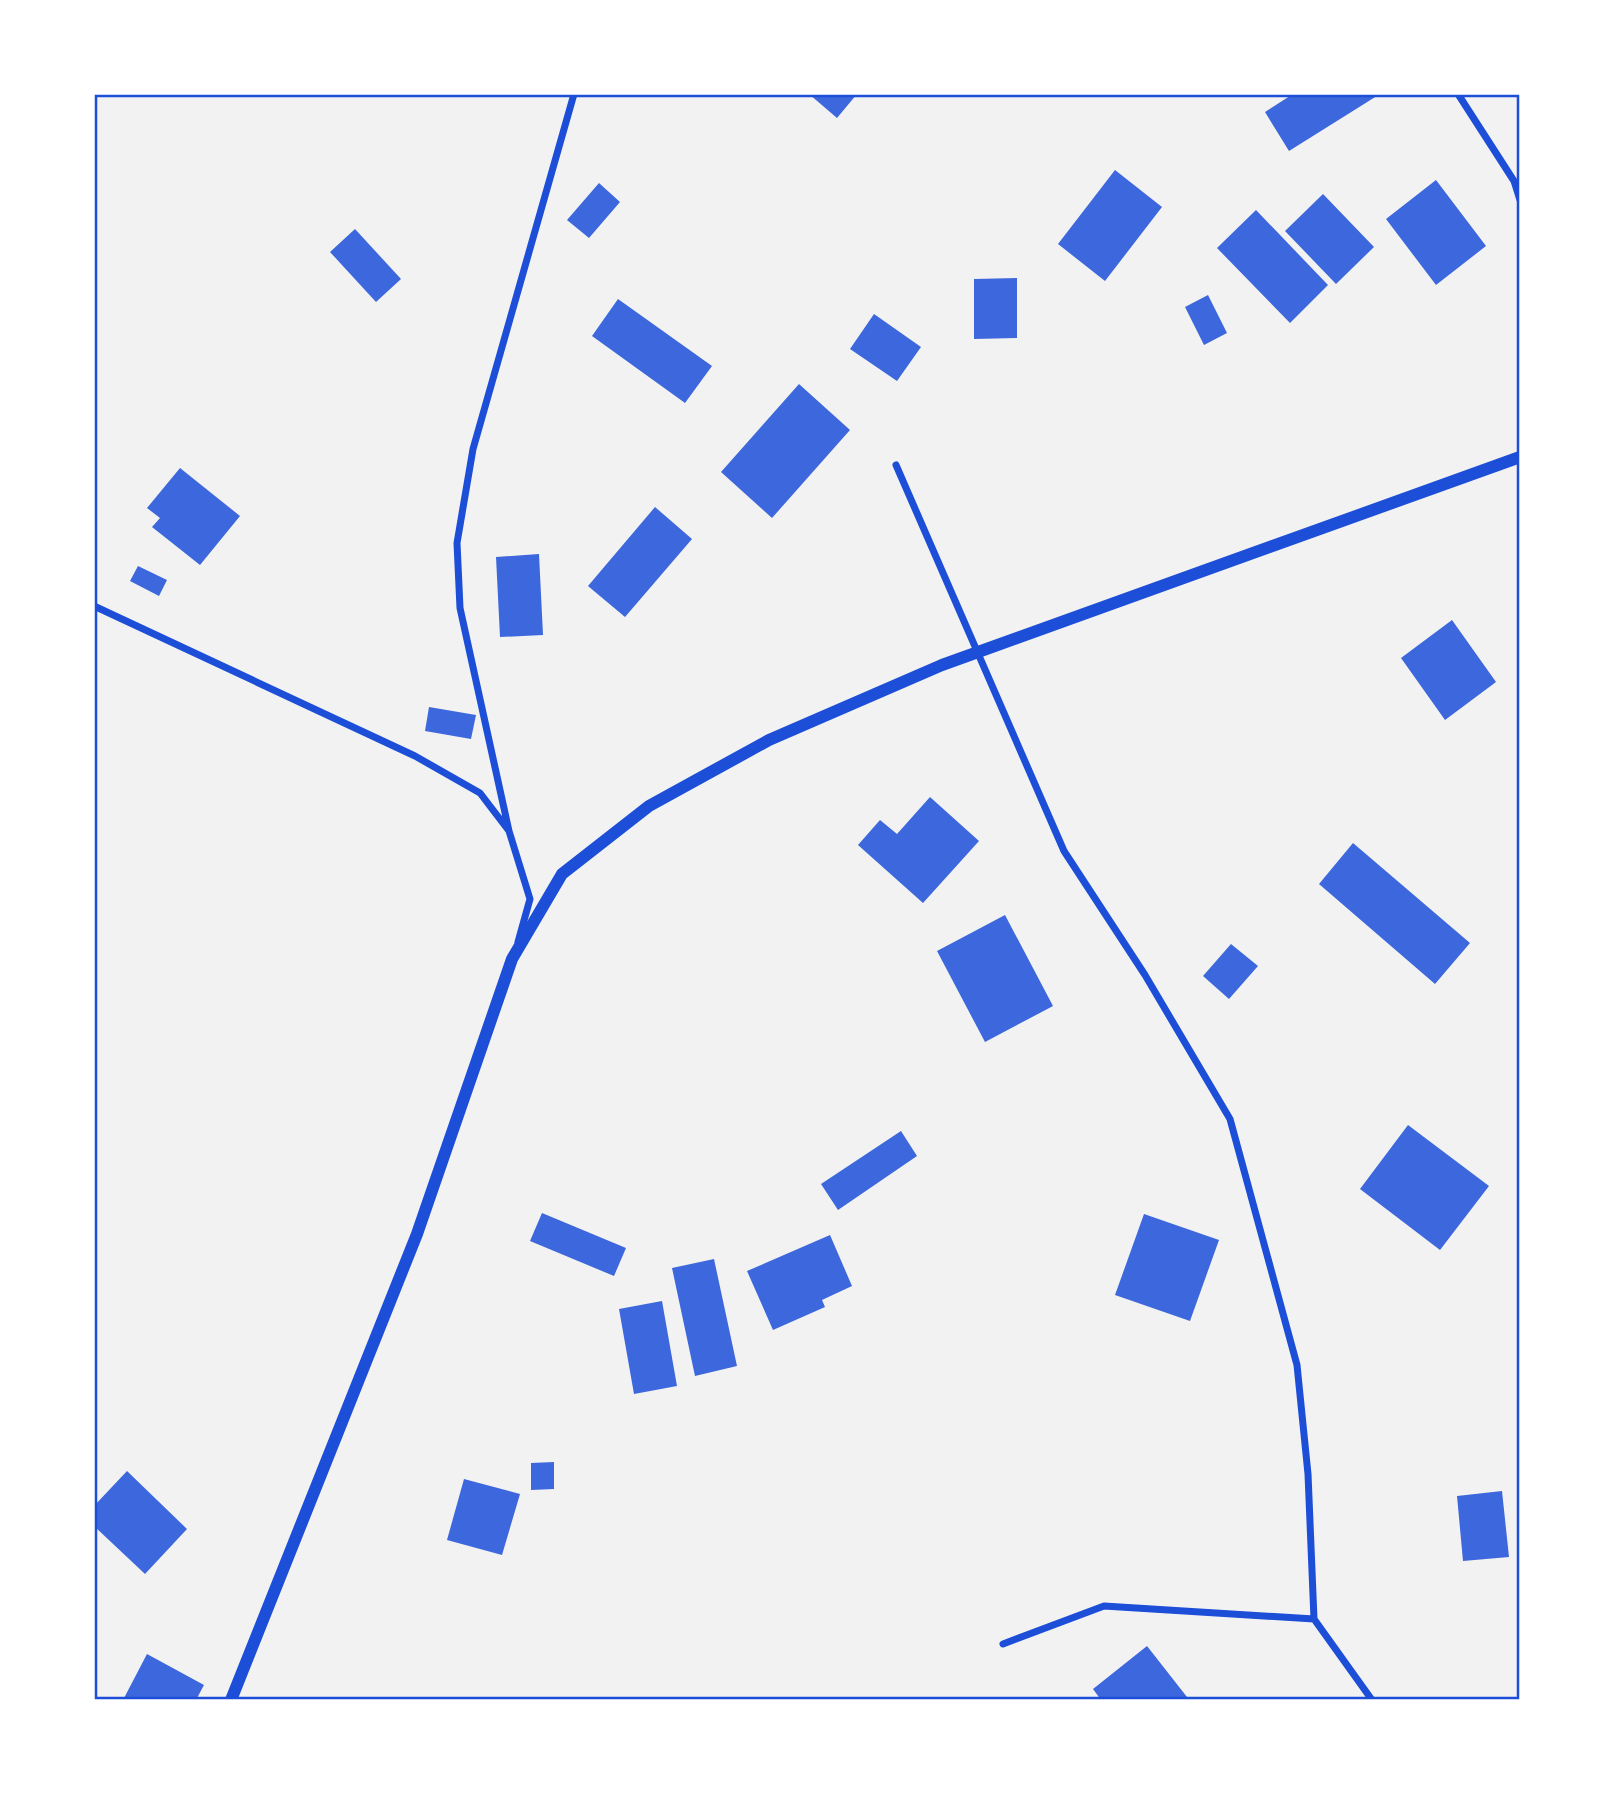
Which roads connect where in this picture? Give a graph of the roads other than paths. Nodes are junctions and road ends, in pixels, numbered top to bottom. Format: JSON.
{"nodes":[{"id":1,"x":574,"y":94,"type":"edge"},
{"id":2,"x":1458,"y":94,"type":"edge"},
{"id":3,"x":1520,"y":200,"type":"edge"},
{"id":4,"x":1520,"y":457,"type":"edge"},
{"id":5,"x":896,"y":465,"type":"dead end"},
{"id":6,"x":94,"y":607,"type":"edge"},
{"id":7,"x":979,"y":653,"type":"junction"},
{"id":8,"x":509,"y":831,"type":"junction"},
{"id":9,"x":512,"y":959,"type":"junction"},
{"id":10,"x":1314,"y":1619,"type":"junction"},
{"id":11,"x":1003,"y":1644,"type":"dead end"},
{"id":12,"x":231,"y":1699,"type":"edge"},
{"id":13,"x":1372,"y":1699,"type":"edge"}],
"edges":[{"from":1,"to":8,"type":"street"},
{"from":2,"to":3,"type":"street"},
{"from":4,"to":7,"type":"street"},
{"from":5,"to":7,"type":"street"},
{"from":6,"to":8,"type":"street"},
{"from":7,"to":9,"type":"street"},
{"from":7,"to":10,"type":"street"},
{"from":8,"to":9,"type":"street"},
{"from":9,"to":12,"type":"street"},
{"from":10,"to":11,"type":"street"},
{"from":10,"to":13,"type":"street"}]}
